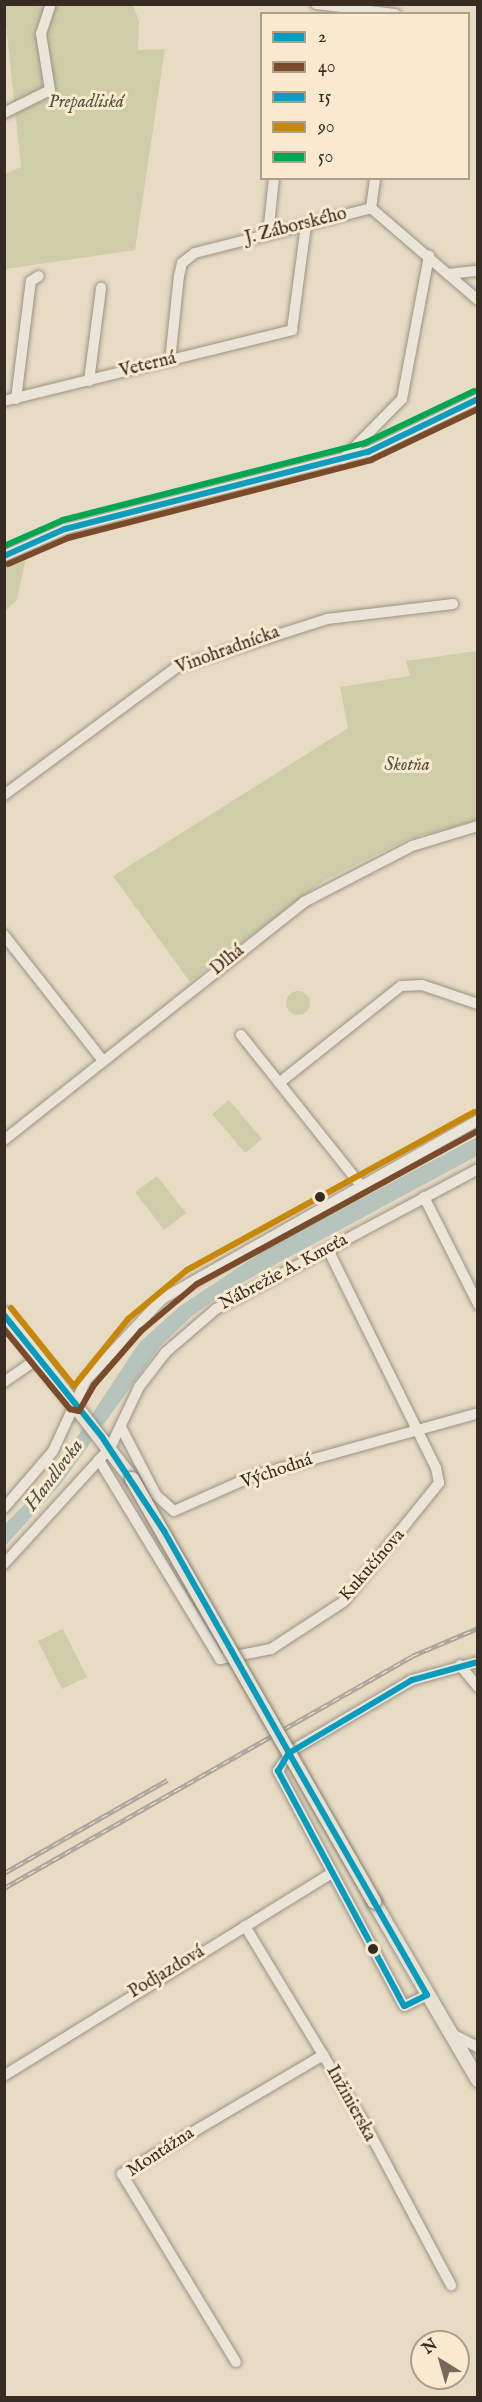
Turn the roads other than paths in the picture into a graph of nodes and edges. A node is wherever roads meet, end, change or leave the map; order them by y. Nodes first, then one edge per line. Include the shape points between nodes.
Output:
1 (51, 4) edge
2 (316, 4) edge
3 (379, 12) edge
4 (4, 112) edge
5 (274, 180) edge
6 (375, 180) edge
7 (371, 208) junction
8 (306, 225) junction
9 (268, 235) junction
10 (429, 256) junction
11 (477, 271) edge
12 (448, 274) junction
13 (39, 276) dead end
14 (101, 288) dead end
15 (477, 300) edge
16 (170, 361) junction
17 (89, 381) junction
18 (16, 399) junction
19 (477, 399) edge
20 (4, 402) edge
21 (343, 459) junction
22 (4, 556) edge
23 (453, 604) dead end
24 (4, 795) edge
25 (477, 826) edge
26 (4, 935) edge
27 (477, 1004) edge
28 (241, 1035) dead end
29 (103, 1061) junction
30 (279, 1083) junction
31 (477, 1120) edge
32 (4, 1140) edge
33 (477, 1169) edge
34 (360, 1184) junction
35 (424, 1197) junction
36 (328, 1249) junction
37 (477, 1304) edge
38 (4, 1314) edge
39 (40, 1358) junction
40 (4, 1382) edge
41 (76, 1403) junction
42 (477, 1413) edge
43 (122, 1429) junction
44 (416, 1429) junction
45 (106, 1442) junction
46 (99, 1460) junction
47 (138, 1464) junction
48 (128, 1474) junction
49 (4, 1508) edge
50 (4, 1564) edge
51 (477, 1662) edge
52 (460, 1665) junction
53 (477, 1687) edge
54 (331, 1874) junction
55 (245, 1926) junction
56 (427, 1995) junction
57 (445, 2027) junction
58 (477, 2047) edge
59 (323, 2055) junction
60 (472, 2062) edge
61 (5, 2075) edge
62 (477, 2080) edge
63 (477, 2092) edge
64 (451, 2285) dead end
65 (236, 2362) dead end

1 - 4 street via 41,34 50,90
2 - 3 street
5 - 9 street
6 - 7 street
7 - 8 street, J. Záborského
7 - 10 street, J. Záborského
8 - 9 street, J. Záborského
8 - 16 street, Veterná via 292,330
9 - 16 street, J. Záborského via 195,253 182,263
10 - 12 street, J. Záborského
10 - 21 street via 402,399
11 - 12 street
12 - 15 street, J. Záborského
13 - 18 street via 31,280
14 - 17 street
16 - 17 street, Veterná
17 - 18 street, Veterná
18 - 20 street, Veterná
19 - 21 street via 419,432
21 - 22 street via 65,529
23 - 24 street, Vinohradnícka via 327,619 177,667
25 - 29 street, Dlhá via 422,841 326,888
26 - 29 street
27 - 30 street via 423,985 401,986
28 - 30 street
29 - 32 street, Dlhá
30 - 34 street
31 - 34 street
33 - 35 street, Nábrežie A. Kmeťa
34 - 41 street via 162,1299 86,1380
35 - 36 street, Nábrežie A. Kmeťa
35 - 37 street
36 - 43 street, Nábrežie A. Kmeťa via 216,1309 186,1334 139,1387
36 - 44 street
38 - 39 main road
39 - 40 street
39 - 41 main road
41 - 45 main road
41 - 49 street via 46,1461
42 - 44 street, Východná
43 - 45 street, Nábrežie A. Kmeťa
43 - 47 street, Východná
44 - 46 street, Kukučínova via 436,1468 439,1483 433,1495 343,1602 251,1656 220,1659
44 - 47 street, Východná via 254,1476 185,1510 165,1507
45 - 46 street, Nábrežie A. Kmeťa
45 - 48 main road
46 - 50 street, Nábrežie A. Kmeťa
47 - 48 street
48 - 56 main road, bridge
51 - 52 street
52 - 53 street
52 - 54 street via 412,1680 284,1758 278,1771 280,1783
54 - 55 street, Podjazdová
54 - 56 street via 404,2006
55 - 59 street, Inžinierska
55 - 61 street, Podjazdová
56 - 57 main road
57 - 58 street
57 - 60 main road
59 - 64 street, Inžinierska
59 - 65 street, Montážna via 122,2174
60 - 62 main road
60 - 63 main road

